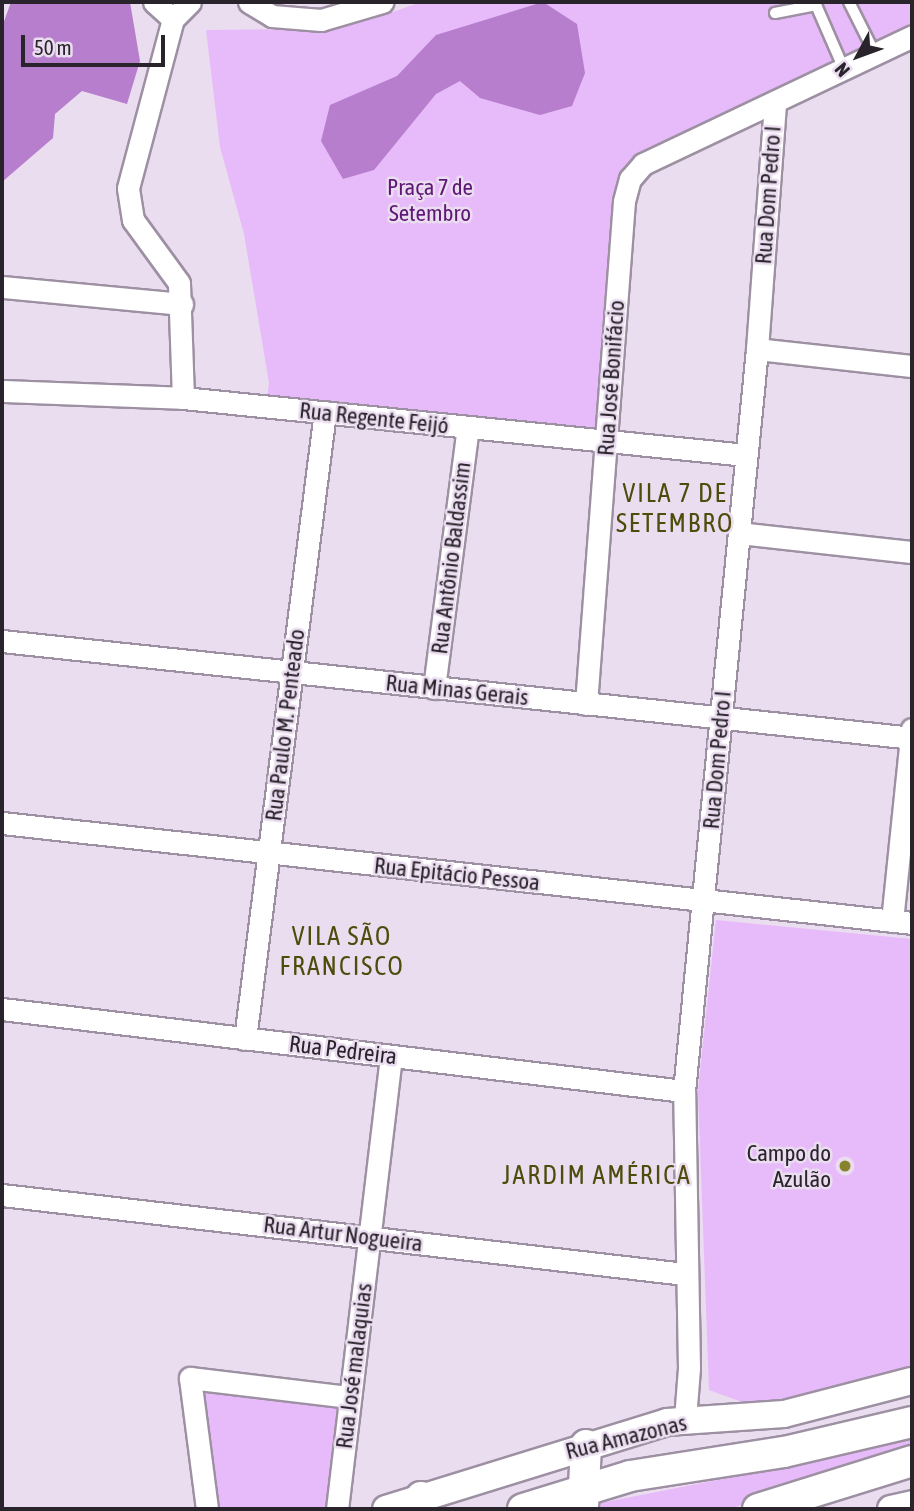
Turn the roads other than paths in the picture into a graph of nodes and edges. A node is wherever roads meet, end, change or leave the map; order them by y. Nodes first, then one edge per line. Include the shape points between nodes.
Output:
1 (155, 2) edge
2 (190, 2) edge
3 (249, 2) edge
4 (382, 2) edge
5 (849, 2) edge
6 (775, 13) dead end
7 (173, 19) junction
8 (912, 36) edge
9 (875, 54) junction
10 (844, 69) junction
11 (775, 102) junction
12 (2, 287) edge
13 (182, 304) junction
14 (757, 349) junction
15 (912, 366) edge
16 (2, 391) edge
17 (183, 398) junction
18 (325, 412) junction
19 (468, 428) junction
20 (606, 442) junction
21 (746, 455) junction
22 (739, 533) junction
23 (912, 552) edge
24 (2, 641) edge
25 (292, 672) junction
26 (434, 688) junction
27 (586, 704) junction
28 (721, 718) junction
29 (912, 729) edge
30 (912, 738) edge
31 (2, 823) edge
32 (269, 853) junction
33 (704, 901) junction
34 (902, 922) edge
35 (2, 1009) edge
36 (245, 1038) junction
37 (391, 1056) junction
38 (684, 1091) junction
39 (2, 1195) edge
40 (369, 1237) junction
41 (685, 1274) junction
42 (912, 1381) edge
43 (350, 1397) junction
44 (685, 1419) junction
45 (912, 1422) edge
46 (586, 1445) junction
47 (912, 1461) edge
48 (583, 1500) edge
49 (421, 1503) edge
50 (912, 1504) edge
51 (207, 1509) edge
52 (337, 1509) edge
53 (386, 1509) edge
54 (523, 1509) edge
55 (758, 1509) edge
56 (891, 1509) edge

1 - 7 street
2 - 7 street
3 - 4 street via 272,16 321,20
5 - 9 lane
6 - 10 lane via 816,5
7 - 13 street via 128,188 133,220 179,283
8 - 9 street
9 - 10 street
10 - 11 street
11 - 14 street, Rua Dom Pedro I
11 - 20 street, Rua José Bonifácio via 643,164 630,179 624,201
12 - 13 street
13 - 17 street
14 - 15 street
14 - 21 street, Rua Dom Pedro I
16 - 17 street, Rua Regente Feijó
17 - 18 street, Rua Regente Feijó
18 - 19 street, Rua Regente Feijó
18 - 25 street, Rua Paulo M. Penteado
19 - 20 street, Rua Regente Feijó
19 - 26 street, Rua Antônio Baldassim
20 - 21 street, Rua Regente Feijó
20 - 27 street, Rua José Bonifácio
21 - 22 street, Rua Dom Pedro I
22 - 23 street
22 - 28 street, Rua Dom Pedro I
24 - 25 street, Rua Minas Gerais
25 - 26 street, Rua Minas Gerais
25 - 32 street, Rua Paulo M. Penteado
26 - 27 street, Rua Minas Gerais
27 - 28 street, Rua Minas Gerais
28 - 30 street, Rua Minas Gerais
28 - 33 street, Rua Dom Pedro I
29 - 30 street
30 - 34 street
31 - 32 street, Rua Epitácio Pessoa
32 - 33 street, Rua Epitácio Pessoa
32 - 36 street, Rua Paulo M. Penteado
33 - 34 street, Rua Epitácio Pessoa
33 - 38 street, Rua Dom Pedro I
35 - 36 street, Rua Pedreira
36 - 37 street, Rua Pedreira
37 - 38 street, Rua Pedreira
37 - 40 street, Rua José malaquias
38 - 41 street, Rua Dom Pedro I
39 - 40 street, Rua Artur Nogueira
40 - 41 street, Rua Artur Nogueira
40 - 43 street, Rua José malaquias
41 - 44 street, Rua Dom Pedro I via 689,1368
42 - 44 street, Rua Amazonas via 784,1414
43 - 51 street via 190,1378
43 - 52 street, Rua José malaquias
44 - 46 street, Rua Amazonas
45 - 48 main road via 784,1452 630,1476
46 - 48 main road
46 - 49 street, Rua Amazonas
47 - 55 main road
48 - 54 main road
49 - 53 street, Rua Amazonas
50 - 56 street

